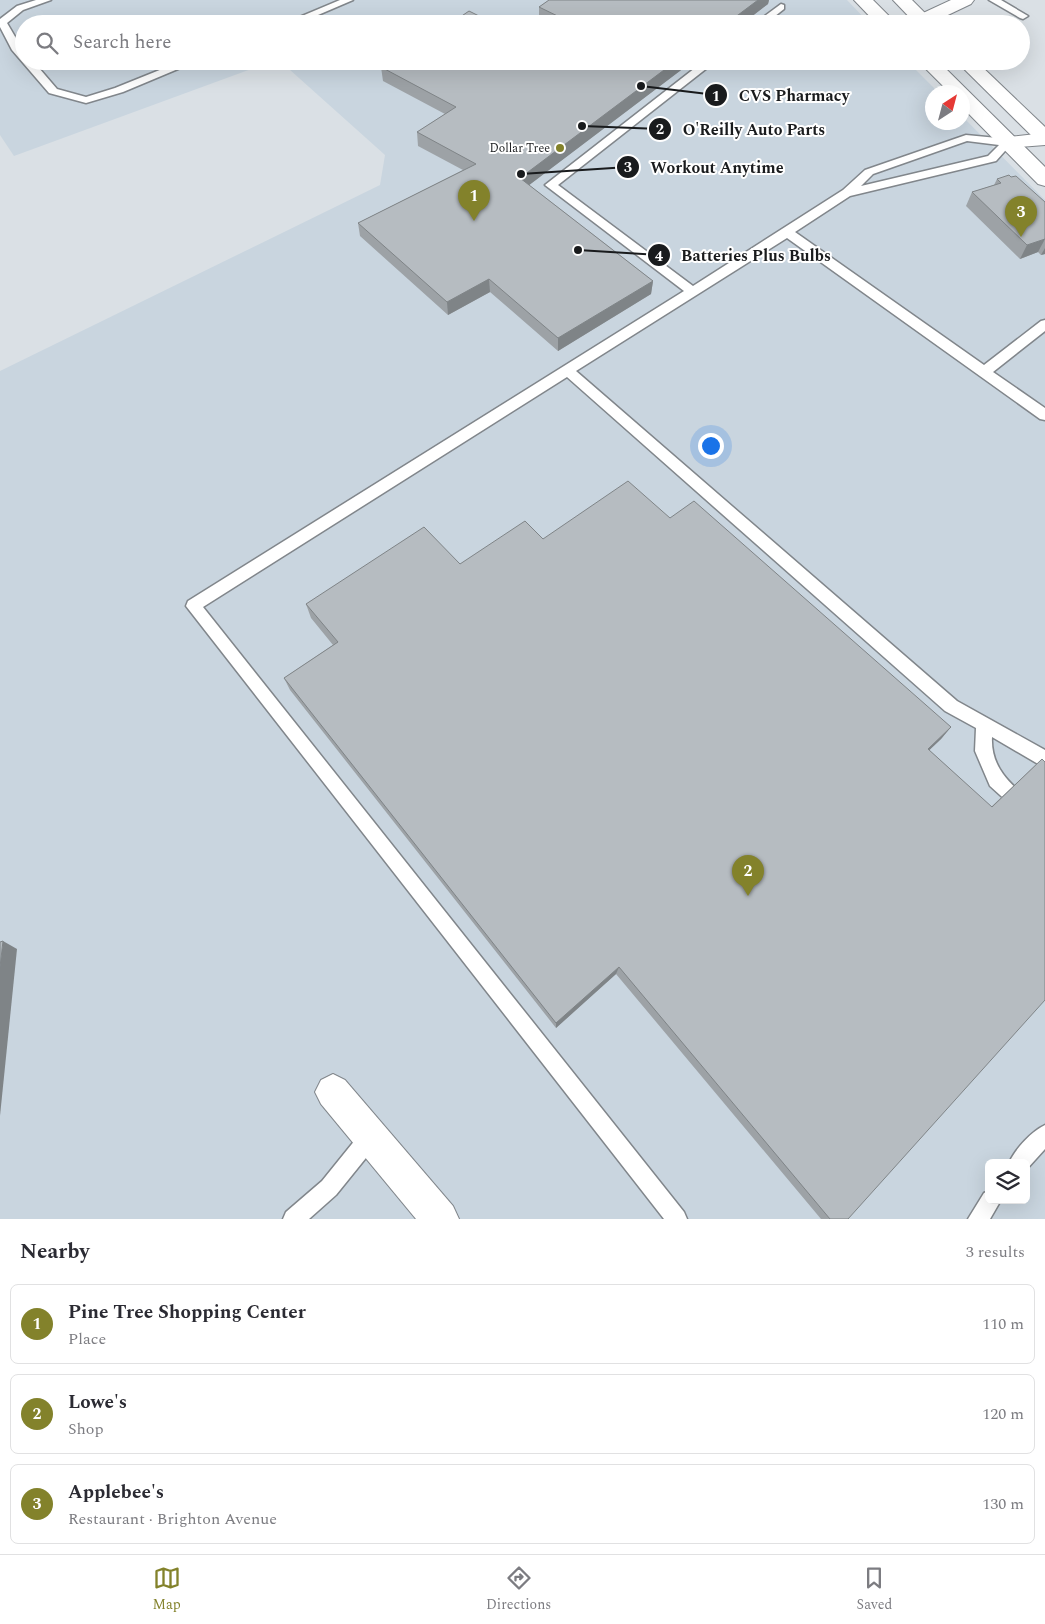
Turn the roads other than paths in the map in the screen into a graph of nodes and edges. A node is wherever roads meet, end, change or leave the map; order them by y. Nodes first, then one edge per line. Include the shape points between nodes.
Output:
1 (46, 0) edge
2 (348, 0) edge
3 (863, 0) edge
4 (902, 0) edge
5 (966, 0) edge
6 (994, 0) edge
7 (780, 7) dead end
8 (310, 15) edge
9 (770, 15) edge
10 (879, 15) edge
11 (914, 15) edge
12 (937, 15) edge
13 (1021, 15) edge
14 (15, 46) edge
15 (35, 70) edge
16 (169, 70) edge
17 (699, 70) edge
18 (936, 70) edge
19 (975, 70) edge
20 (952, 85) edge
21 (970, 104) edge
22 (1045, 139) edge
23 (1008, 142) junction
24 (1045, 179) edge
25 (847, 193) junction
26 (788, 232) junction
27 (692, 292) junction
28 (1045, 324) edge
29 (568, 371) junction
30 (984, 372) junction
31 (1045, 415) edge
32 (984, 725) junction
33 (1045, 760) edge
34 (1045, 824) edge
35 (333, 1092) dead end
36 (1045, 1135) edge
37 (370, 1136) junction
38 (1023, 1159) edge
39 (988, 1204) edge
40 (293, 1219) edge
41 (440, 1219) edge
42 (677, 1219) edge
43 (978, 1219) edge

1 - 14 lane via 20,8 2,22
2 - 8 lane
3 - 10 main road
4 - 11 main road
5 - 12 main road
6 - 13 lane
7 - 9 lane
15 - 16 lane via 53,91 86,100
17 - 27 lane via 551,185
18 - 20 main road
19 - 22 main road
21 - 23 main road
22 - 23 main road
23 - 24 main road
23 - 25 lane via 992,159
23 - 25 lane via 966,138 869,172
25 - 26 lane
26 - 27 lane
26 - 30 lane
27 - 29 lane
28 - 30 lane
29 - 32 lane via 951,706
29 - 42 lane via 193,606
30 - 31 lane
32 - 33 lane
32 - 34 lane via 984,752 996,780
35 - 37 main road
36 - 38 lane
37 - 40 lane via 329,1188
37 - 41 main road
39 - 43 lane

